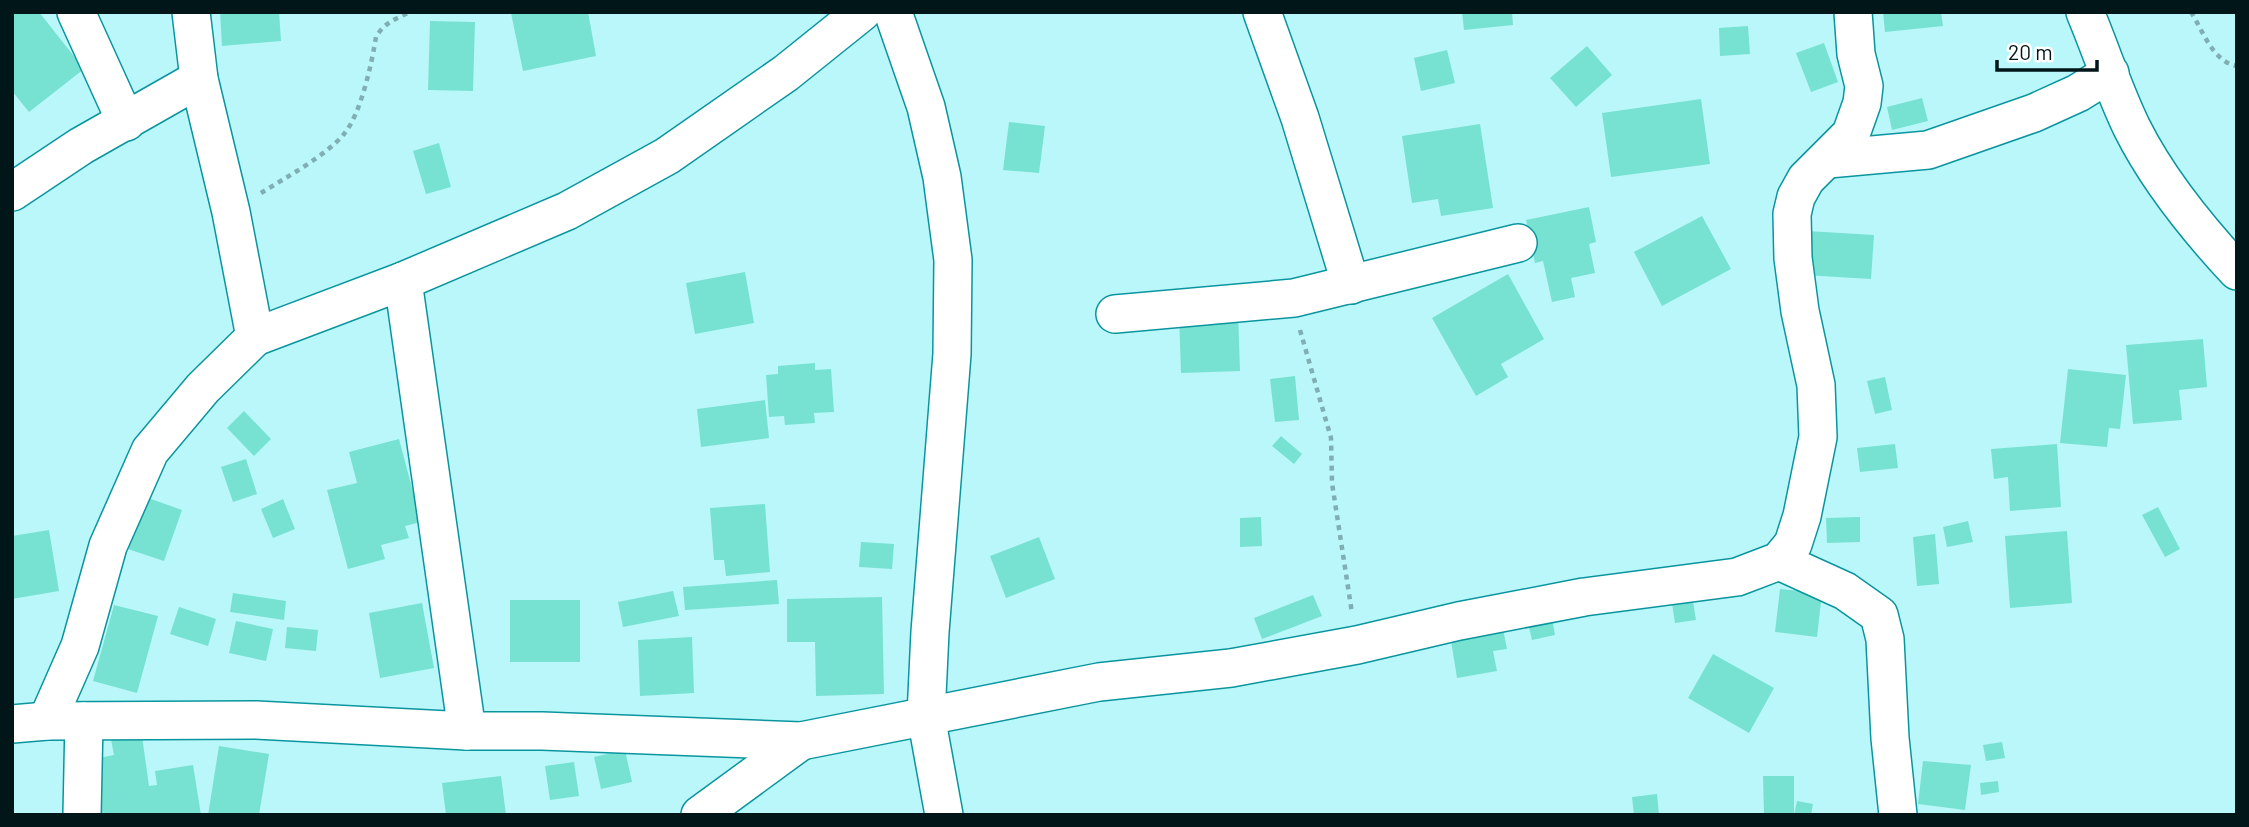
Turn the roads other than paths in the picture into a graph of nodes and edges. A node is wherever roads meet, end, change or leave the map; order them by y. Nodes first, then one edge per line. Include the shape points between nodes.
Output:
1 (76, 12) edge
2 (191, 12) edge
3 (862, 12) edge
4 (893, 12) edge
5 (1262, 12) edge
6 (1853, 12) edge
7 (2085, 12) edge
8 (2110, 74) junction
9 (199, 79) junction
10 (126, 122) junction
11 (1828, 159) junction
12 (12, 191) edge
13 (1518, 243) dead end
14 (2237, 271) edge
15 (403, 281) junction
16 (1351, 285) junction
17 (1115, 314) dead end
18 (255, 337) junction
19 (1779, 561) junction
20 (926, 716) junction
21 (83, 721) junction
22 (30, 722) edge
23 (467, 731) junction
24 (801, 741) junction
25 (82, 815) edge
26 (700, 815) edge
27 (944, 815) edge
28 (1898, 815) edge

1 - 10 street
2 - 9 street
3 - 15 street via 786,73 667,156 567,211
4 - 20 street via 926,107 942,177 953,260 952,354
5 - 16 street
6 - 11 street via 1864,86 1862,103 1852,134
7 - 8 street
8 - 11 street via 2034,113 1928,149
8 - 14 street via 2132,128 2171,192
9 - 10 street
9 - 18 street
10 - 12 street
11 - 19 street via 1806,179 1792,214 1793,258 1816,385 1818,437 1802,516 1793,544
13 - 16 street
15 - 18 street
15 - 23 street
16 - 17 street via 1294,298
18 - 22 street via 203,388 150,451 108,546 80,646
19 - 20 street via 1737,577 1584,597 1357,645 1231,667 1099,682
19 - 28 street via 1845,591 1879,615 1885,639
20 - 24 street
20 - 27 street
21 - 22 street
21 - 23 street via 256,720
21 - 25 street
23 - 24 street
24 - 26 street

